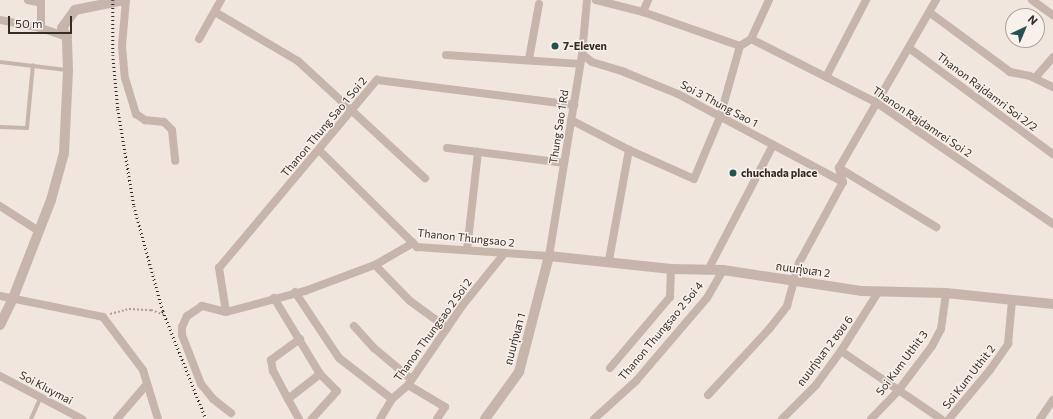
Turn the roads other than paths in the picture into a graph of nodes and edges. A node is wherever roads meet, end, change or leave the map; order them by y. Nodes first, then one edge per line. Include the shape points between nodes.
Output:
1 (28, 0) edge
2 (125, 0) edge
3 (221, 0) edge
4 (587, 0) edge
5 (596, 0) edge
6 (648, 0) edge
7 (769, 0) edge
8 (866, 0) edge
9 (936, 0) edge
10 (1032, 0) edge
11 (41, 1) edge
12 (539, 4) dead end
13 (215, 12) junction
14 (643, 12) junction
15 (929, 12) junction
16 (1053, 15) edge
17 (0, 20) edge
18 (41, 28) junction
19 (67, 37) junction
20 (199, 39) dead end
21 (751, 39) junction
22 (740, 46) junction
23 (909, 48) junction
24 (582, 54) junction
25 (446, 55) dead end
26 (1053, 57) edge
27 (529, 59) junction
28 (0, 62) edge
29 (580, 64) junction
30 (33, 65) junction
31 (68, 70) junction
32 (826, 77) junction
33 (1035, 78) junction
34 (1053, 87) edge
35 (877, 103) junction
36 (574, 105) junction
37 (351, 111) junction
38 (720, 117) junction
39 (571, 120) junction
40 (0, 127) edge
41 (773, 145) junction
42 (447, 148) dead end
43 (319, 150) junction
44 (629, 150) junction
45 (478, 152) junction
46 (1053, 154) edge
47 (175, 161) dead end
48 (564, 163) junction
49 (839, 168) junction
50 (425, 178) dead end
51 (843, 182) junction
52 (0, 206) edge
53 (1053, 224) edge
54 (936, 227) dead end
55 (37, 230) junction
56 (412, 243) junction
57 (467, 250) junction
58 (504, 254) junction
59 (549, 256) junction
60 (609, 260) junction
61 (375, 265) junction
62 (671, 269) junction
63 (708, 270) junction
64 (723, 270) junction
65 (795, 281) junction
66 (879, 291) junction
67 (295, 292) junction
68 (946, 293) junction
69 (0, 296) edge
70 (13, 298) junction
71 (274, 298) junction
72 (1012, 301) junction
73 (1053, 304) edge
74 (226, 312) junction
75 (0, 325) edge
76 (354, 326) dead end
77 (447, 328) junction
78 (300, 339) junction
79 (841, 351) junction
80 (610, 368) dead end
81 (320, 374) junction
82 (0, 376) edge
83 (410, 382) junction
84 (147, 384) junction
85 (898, 391) junction
86 (708, 395) dead end
87 (41, 397) junction
88 (288, 399) junction
89 (392, 399) junction
90 (1053, 400) edge
91 (231, 413) dead end
92 (597, 418) edge
93 (31, 419) edge
94 (82, 419) edge
95 (117, 419) edge
96 (158, 419) edge
97 (299, 419) edge
98 (312, 419) edge
99 (380, 419) edge
100 (437, 419) edge
101 (485, 419) edge
102 (782, 419) edge
103 (872, 419) edge
104 (941, 419) edge
105 (949, 419) edge
106 (1040, 419) edge

1 - 11 street
2 - 19 street via 75,10 62,28
2 - 47 street via 122,46 125,78 136,114 145,120 164,122 172,130
3 - 13 street
4 - 24 street, Thung Sao 1 Rd
5 - 14 street
6 - 14 street
7 - 21 street
8 - 32 street
9 - 15 street
10 - 16 street
11 - 18 street
12 - 27 street
13 - 20 street
13 - 37 street via 298,61
14 - 22 street
15 - 23 street
15 - 33 street via 1010,72
17 - 18 street
18 - 19 street
19 - 31 street
21 - 22 street
21 - 32 street, Thanon Rajdamrei Soi 2
22 - 38 street
23 - 35 street
23 - 46 street, Thanon Rajdamri Soi 2/2
24 - 29 street, Thung Sao 1 Rd
24 - 38 street, Soi 3 Thung Sao 1 via 592,62 678,94
25 - 27 street
26 - 33 street
27 - 29 street
28 - 30 lane
29 - 36 street, Thung Sao 1 Rd
30 - 31 lane
30 - 40 lane via 27,128
31 - 55 street via 64,153 51,200
32 - 35 street, Thanon Rajdamrei Soi 2
33 - 34 street
35 - 49 street
35 - 53 street, Thanon Rajdamrei Soi 2
36 - 37 street, Thanon Thung Sao 1 Soi 2 via 377,80
36 - 39 street, Thung Sao 1 Rd
37 - 43 street, Thanon Thung Sao 1 Soi 2
37 - 50 street
38 - 41 street, Soi 3 Thung Sao 1
38 - 44 street via 694,179
39 - 44 street
39 - 48 street, Thung Sao 1 Rd
41 - 51 street, Soi 3 Thung Sao 1
41 - 63 street
42 - 45 street
43 - 56 street
43 - 74 street, Thanon Thung Sao 1 Soi 2 via 219,268
44 - 60 street
45 - 48 street
45 - 57 street
48 - 59 street, Thung Sao 1 Rd
49 - 51 street
49 - 54 street
51 - 65 street via 799,263
52 - 55 street
55 - 70 street
56 - 57 street, Thanon Thungsao 2 via 417,247
56 - 61 street, Thanon Thungsao 2
57 - 58 street, Thanon Thungsao 2
58 - 59 street, Thanon Thungsao 2
58 - 77 street, Thanon Thungsao 2 Soi 2
59 - 60 street, ถนนทุ่งเสา 2
59 - 101 street, ถนนทุ่งเสา 1 via 519,372
60 - 62 street, ถนนทุ่งเสา 2
61 - 67 street, Thanon Thungsao 2
61 - 77 street via 410,301
62 - 63 street, ถนนทุ่งเสา 2
62 - 80 street via 670,297
63 - 64 street, ถนนทุ่งเสา 2
64 - 65 street, ถนนทุ่งเสา 2
64 - 92 street, Thanon Thungsao 2 Soi 4 via 707,298 636,381
65 - 66 street, ถนนทุ่งเสา 2
65 - 86 street via 787,306
66 - 68 street, ถนนทุ่งเสา 2
66 - 79 street, ถนนทุ่งเสา 2 ซอย 6
67 - 71 street, Thanon Thungsao 2
67 - 89 street via 339,358
68 - 72 street, ถนนทุ่งเสา 2
68 - 85 street, Soi Kum Uthit 3 via 941,329 932,346
69 - 70 street
70 - 75 street
70 - 84 street via 102,317 143,370
71 - 74 street, Thanon Thungsao 2
71 - 78 street
72 - 73 street, ถนนทุ่งเสา 2
72 - 105 street, Soi Kum Uthit 2 via 1008,344
74 - 91 street via 202,306 187,316 182,327 182,335 201,384 213,399
76 - 83 street
77 - 83 street, Thanon Thungsao 2 Soi 2
78 - 81 street
78 - 88 street via 271,360 273,371
79 - 85 street
79 - 102 street, ถนนทุ่งเสา 2 ซอย 6 via 816,385
81 - 88 street
81 - 98 street via 337,391
82 - 87 street, Soi Kluymai
83 - 89 street, Thanon Thungsao 2 Soi 2
83 - 100 street via 445,407
84 - 95 street
84 - 96 street
85 - 103 street, Soi Kum Uthit 3
85 - 104 street
87 - 93 lane
87 - 94 street, Soi Kluymai
88 - 97 street
89 - 99 street, Thanon Thungsao 2 Soi 2
90 - 106 street

